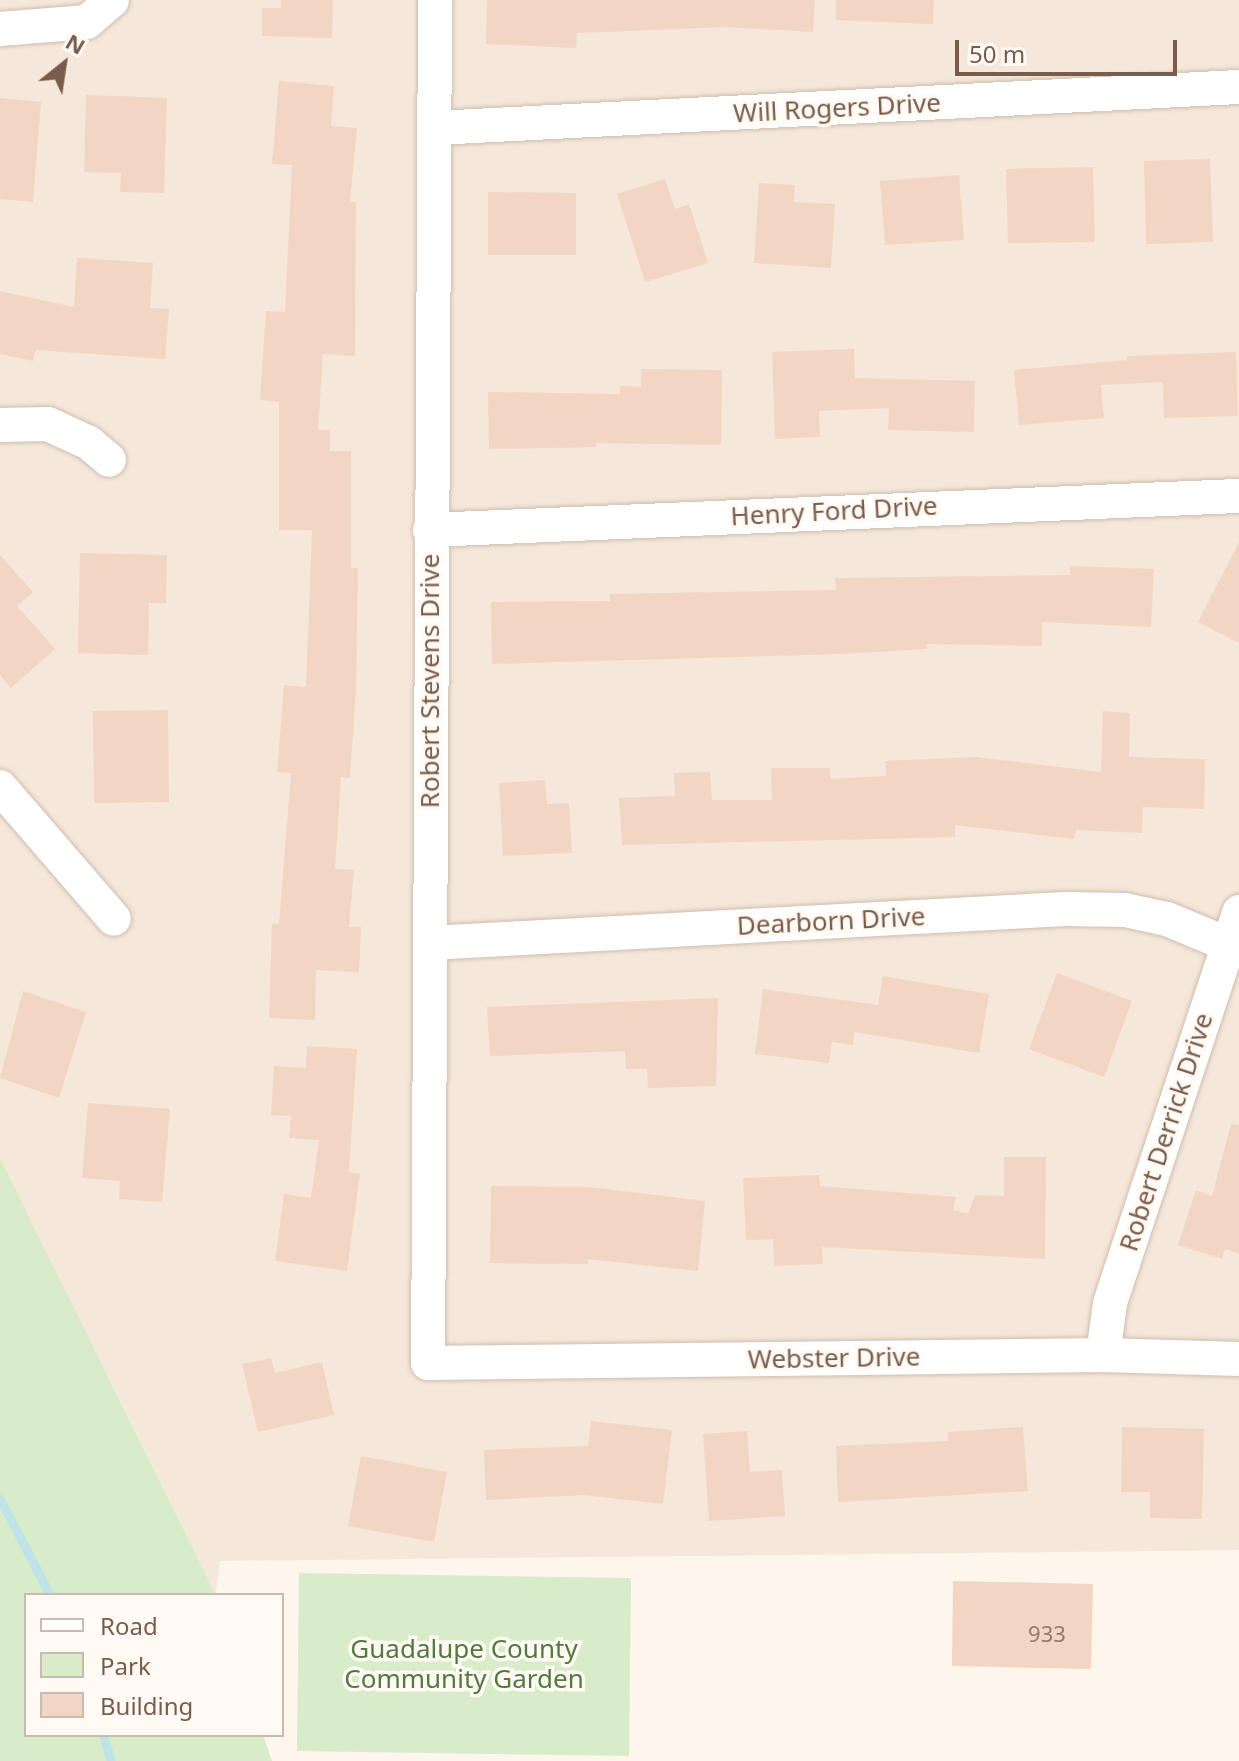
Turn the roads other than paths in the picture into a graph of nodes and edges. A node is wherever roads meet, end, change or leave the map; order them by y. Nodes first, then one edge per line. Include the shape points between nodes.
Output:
1 (112, 0) edge
2 (435, 0) edge
3 (0, 29) edge
4 (1239, 87) edge
5 (435, 128) junction
6 (0, 425) edge
7 (109, 460) dead end
8 (1239, 496) edge
9 (430, 530) junction
10 (0, 787) edge
11 (1239, 912) edge
12 (114, 919) dead end
13 (430, 943) junction
14 (1227, 944) junction
15 (1103, 1355) junction
16 (1239, 1359) edge
17 (428, 1363) joint

1 - 3 street via 87,22
2 - 5 street, Robert Stevens Drive
4 - 5 street, Will Rogers Drive
5 - 9 street, Robert Stevens Drive
6 - 7 street via 48,424 89,443
8 - 9 street, Henry Ford Drive
9 - 13 street, Robert Stevens Drive
10 - 12 street
11 - 14 street, Robert Derrick Drive
13 - 14 street, Dearborn Drive via 1065,909 1125,910 1167,919
13 - 17 street, Robert Stevens Drive
14 - 15 street, Robert Derrick Drive via 1110,1303
15 - 16 street, Webster Drive
15 - 17 street, Webster Drive

